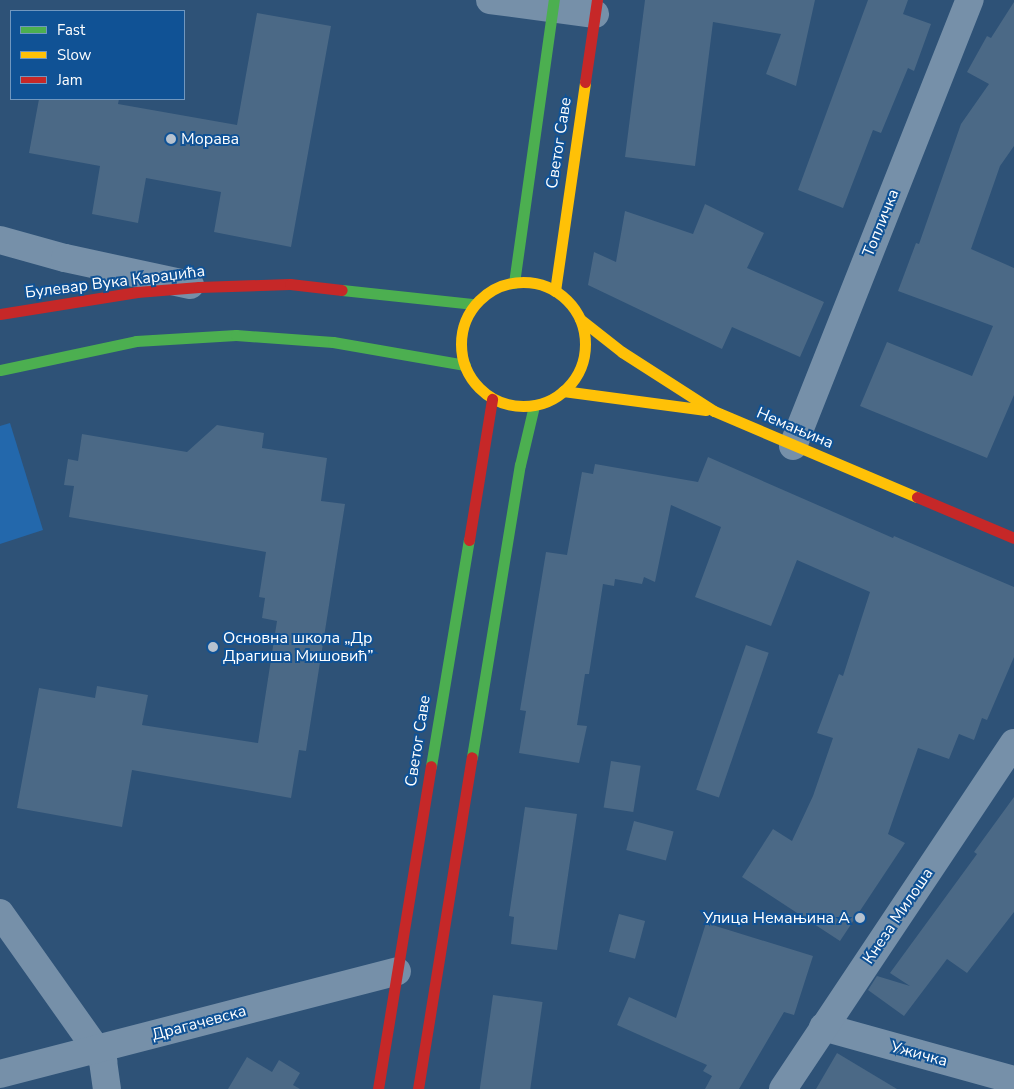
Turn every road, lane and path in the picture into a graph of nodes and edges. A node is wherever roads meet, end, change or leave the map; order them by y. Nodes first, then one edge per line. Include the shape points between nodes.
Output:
1 (490, 0) edge
2 (970, 0) edge
3 (553, 5) edge
4 (596, 7) edge
5 (0, 240) edge
6 (514, 283) junction
7 (199, 287) junction
8 (555, 291) junction
9 (474, 304) junction
10 (0, 314) edge
11 (580, 319) junction
12 (465, 365) junction
13 (0, 370) edge
14 (563, 391) junction
15 (492, 399) junction
16 (534, 406) junction
17 (714, 411) junction
18 (793, 446) junction
19 (1014, 538) edge
20 (1014, 743) edge
21 (0, 913) edge
22 (398, 971) junction
23 (824, 1027) junction
24 (97, 1050) junction
25 (0, 1074) edge
26 (1014, 1080) edge
27 (107, 1089) edge
28 (378, 1089) edge
29 (418, 1089) edge
30 (783, 1089) edge

1 - 3 street
2 - 18 street, Топличка
3 - 4 street
3 - 6 main road, Светог Саве
4 - 8 main road, Светог Саве
5 - 7 street via 65,258
6 - 8 main road via 538,284
6 - 9 main road via 499,287
7 - 9 main road, Булевар Вука Караџића via 290,284
7 - 10 main road, Булевар Вука Караџића via 118,295
8 - 11 main road via 565,297
9 - 12 main road via 462,332 461,352
11 - 14 main road via 585,338 584,358 576,376
11 - 17 main road, Немањина via 622,352
12 - 13 main road via 333,342 236,335 136,340
12 - 15 main road via 479,388
14 - 16 main road
14 - 17 main road
15 - 16 main road via 514,406
15 - 22 main road, Светог Саве
16 - 29 main road via 520,465
17 - 18 main road, Немањина
18 - 19 main road, Немањина
20 - 23 street, Кнеза Милоша
21 - 24 street
22 - 24 street, Драгачевска
22 - 28 main road, Светог Саве
23 - 26 street, Ужичка
23 - 30 street, Кнеза Милоша
24 - 25 street, Драгачевска
24 - 27 street via 103,1061

